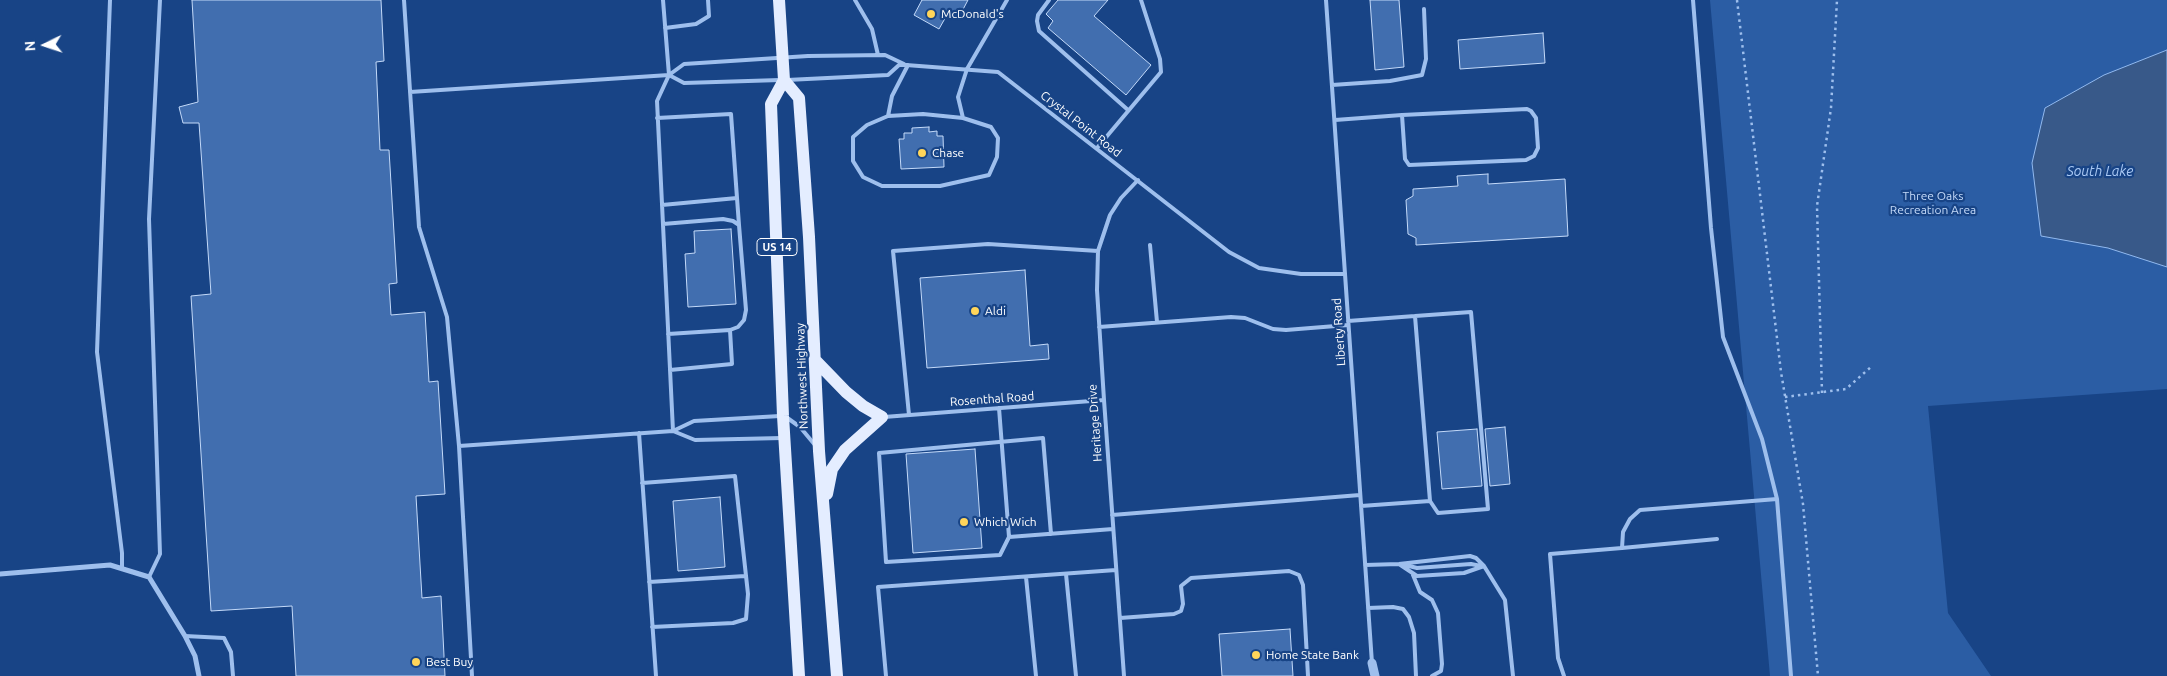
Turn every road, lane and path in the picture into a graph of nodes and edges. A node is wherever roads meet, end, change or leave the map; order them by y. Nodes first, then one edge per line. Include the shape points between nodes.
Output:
1 (110, 0) edge
2 (160, 0) edge
3 (404, 0) edge
4 (662, 0) edge
5 (708, 0) edge
6 (779, 0) edge
7 (855, 0) edge
8 (1007, 0) edge
9 (1049, 0) edge
10 (1141, 0) edge
11 (1326, 0) edge
12 (1693, 0) edge
13 (1737, 0) edge
14 (1837, 0) edge
15 (1424, 9) dead end
16 (665, 28) junction
17 (878, 55) junction
18 (782, 58) junction
19 (907, 65) junction
20 (967, 70) junction
21 (669, 75) junction
22 (784, 80) junction
23 (1332, 85) junction
24 (410, 92) junction
25 (1128, 110) junction
26 (1402, 115) junction
27 (888, 116) junction
28 (658, 118) junction
29 (963, 118) junction
30 (1335, 120) junction
31 (1097, 148) junction
32 (1138, 180) junction
33 (737, 198) junction
34 (662, 205) junction
35 (663, 224) junction
36 (740, 225) junction
37 (1150, 245) dead end
38 (1098, 251) junction
39 (1345, 274) junction
40 (1415, 316) junction
41 (1157, 322) junction
42 (1348, 323) junction
43 (1099, 327) junction
44 (730, 330) junction
45 (668, 334) junction
46 (816, 361) junction
47 (1872, 366) dead end
48 (670, 370) junction
49 (1822, 393) junction
50 (1785, 397) junction
51 (1104, 400) junction
52 (999, 408) junction
53 (909, 415) junction
54 (783, 416) junction
55 (882, 417) junction
56 (673, 431) junction
57 (639, 433) junction
58 (784, 438) junction
59 (1001, 441) junction
60 (458, 446) junction
61 (819, 451) junction
62 (642, 483) junction
63 (1360, 495) junction
64 (1777, 499) junction
65 (1430, 501) junction
66 (1361, 506) junction
67 (824, 507) junction
68 (1112, 515) junction
69 (1113, 530) junction
70 (1051, 534) junction
71 (1009, 537) junction
72 (1717, 539) dead end
73 (1622, 548) junction
74 (1399, 564) junction
75 (1365, 565) junction
76 (1484, 566) junction
77 (122, 568) junction
78 (1116, 570) junction
79 (0, 574) edge
80 (1066, 574) junction
81 (1413, 575) junction
82 (745, 576) junction
83 (149, 577) junction
84 (1026, 577) junction
85 (649, 582) junction
86 (1368, 608) junction
87 (1120, 618) junction
88 (652, 627) junction
89 (185, 636) junction
90 (1372, 663) joint
91 (199, 676) edge
92 (233, 676) edge
93 (472, 676) edge
94 (656, 676) edge
95 (799, 676) edge
96 (837, 676) edge
97 (886, 676) edge
98 (1036, 676) edge
99 (1076, 676) edge
100 (1124, 676) edge
101 (1308, 676) edge
102 (1373, 676) edge
103 (1416, 676) edge
104 (1432, 676) edge
105 (1513, 676) edge
106 (1564, 676) edge
107 (1791, 676) edge
108 (1818, 676) edge

1 - 77 lane via 97,352
2 - 83 lane via 149,219 160,554
3 - 24 lane
4 - 16 lane
5 - 16 lane via 709,16 696,24
6 - 18 main road
7 - 17 lane via 872,29
8 - 20 lane
9 - 25 lane via 1038,15 1039,31
10 - 25 lane via 1160,58 1160,72
11 - 23 lane, Liberty Road
12 - 64 lane via 1710,228 1723,338 1762,439
13 - 50 path
14 - 49 path via 1831,108 1817,206
15 - 23 lane via 1426,59 1422,75
16 - 21 lane
17 - 18 lane, Crystal Point Road
17 - 19 lane, Crystal Point Road
18 - 21 lane, Crystal Point Road via 684,64
18 - 22 main road
19 - 20 lane, Crystal Point Road
19 - 22 lane via 899,65 888,75
19 - 27 lane via 892,96
20 - 29 lane via 958,97
20 - 31 lane, Crystal Point Road via 998,72
21 - 22 lane via 684,83
21 - 24 lane
21 - 28 lane via 656,101
22 - 46 main road, Northwest Highway / US 14 via 799,98
22 - 54 main road, Northwest Highway / US 14 via 771,104
23 - 30 lane, Liberty Road
24 - 60 lane via 419,227 447,317
25 - 31 lane
26 - 26 lane via 1527,109 1536,118 1538,148 1534,156 1526,160 1409,166 1405,159
26 - 30 lane
27 - 29 lane via 923,114
27 - 29 lane via 867,125 853,136 853,161 863,177 882,186 940,186 989,174 997,157 998,138 991,127
28 - 33 lane via 731,114
28 - 34 lane
30 - 39 lane, Liberty Road
31 - 32 lane, Crystal Point Road
32 - 38 lane, Heritage Drive via 1110,215
32 - 39 lane, Crystal Point Road via 1229,252 1259,268 1301,274
33 - 34 lane
33 - 36 lane
34 - 35 lane
35 - 36 lane via 723,219
35 - 45 lane
36 - 44 lane via 746,310 744,320
37 - 41 lane
38 - 43 lane, Heritage Drive
38 - 53 lane via 988,244 893,251
39 - 42 lane, Liberty Road
40 - 42 lane
40 - 65 lane
40 - 65 lane via 1470,312 1488,509 1438,513
41 - 42 lane via 1230,317 1286,330
41 - 43 lane
42 - 63 lane, Liberty Road
43 - 51 lane, Heritage Drive
44 - 45 lane
44 - 48 lane via 732,364
45 - 48 lane
46 - 55 main road via 846,392
46 - 61 main road, Northwest Highway / US 14
47 - 49 path via 1846,389
48 - 56 lane
49 - 50 path
50 - 108 path via 1803,504
51 - 52 lane, Rosenthal Road
51 - 68 lane, Heritage Drive
52 - 53 lane, Rosenthal Road
52 - 59 lane
53 - 55 lane, Rosenthal Road
54 - 56 lane via 694,421
54 - 58 main road, Northwest Highway / US 14
54 - 61 lane via 797,424
55 - 67 main road via 845,450 832,469
56 - 57 lane
56 - 58 lane via 695,440
57 - 60 lane
57 - 62 lane
58 - 95 main road, Northwest Highway / US 14
59 - 70 lane via 1043,438
59 - 71 lane
59 - 71 lane via 880,453 886,562 1000,555
60 - 93 lane
61 - 67 main road, Northwest Highway / US 14
62 - 82 lane via 735,476
62 - 85 lane
63 - 66 lane, Liberty Road
63 - 68 lane
64 - 73 lane via 1640,510 1623,532
64 - 107 lane
65 - 66 lane
66 - 75 lane, Liberty Road
67 - 96 main road, Northwest Highway / US 14
68 - 69 lane, Heritage Drive
69 - 70 lane
69 - 78 lane, Heritage Drive
70 - 71 lane
72 - 73 lane
73 - 106 lane via 1550,554 1558,658
74 - 75 lane
74 - 76 lane via 1417,568
74 - 76 lane via 1470,556
74 - 81 lane
75 - 86 lane, Liberty Road
76 - 81 lane via 1456,574
76 - 105 lane via 1505,600
77 - 79 street via 110,565
77 - 83 street
78 - 80 lane
78 - 87 lane, Heritage Drive
80 - 84 lane
80 - 99 lane
81 - 104 lane via 1420,592 1432,600 1438,613 1442,664 1441,671
82 - 85 lane
82 - 88 lane via 748,594 746,619 733,623
83 - 89 street
84 - 97 lane via 878,587
84 - 98 lane
85 - 88 lane
86 - 90 lane, Liberty Road
86 - 103 lane via 1403,609 1409,617 1414,633
87 - 100 lane, Heritage Drive
87 - 101 lane via 1181,611 1182,586 1191,578 1289,571 1299,575 1303,585
88 - 94 lane
89 - 91 street via 195,656
89 - 92 lane via 224,638 231,652
90 - 102 street

